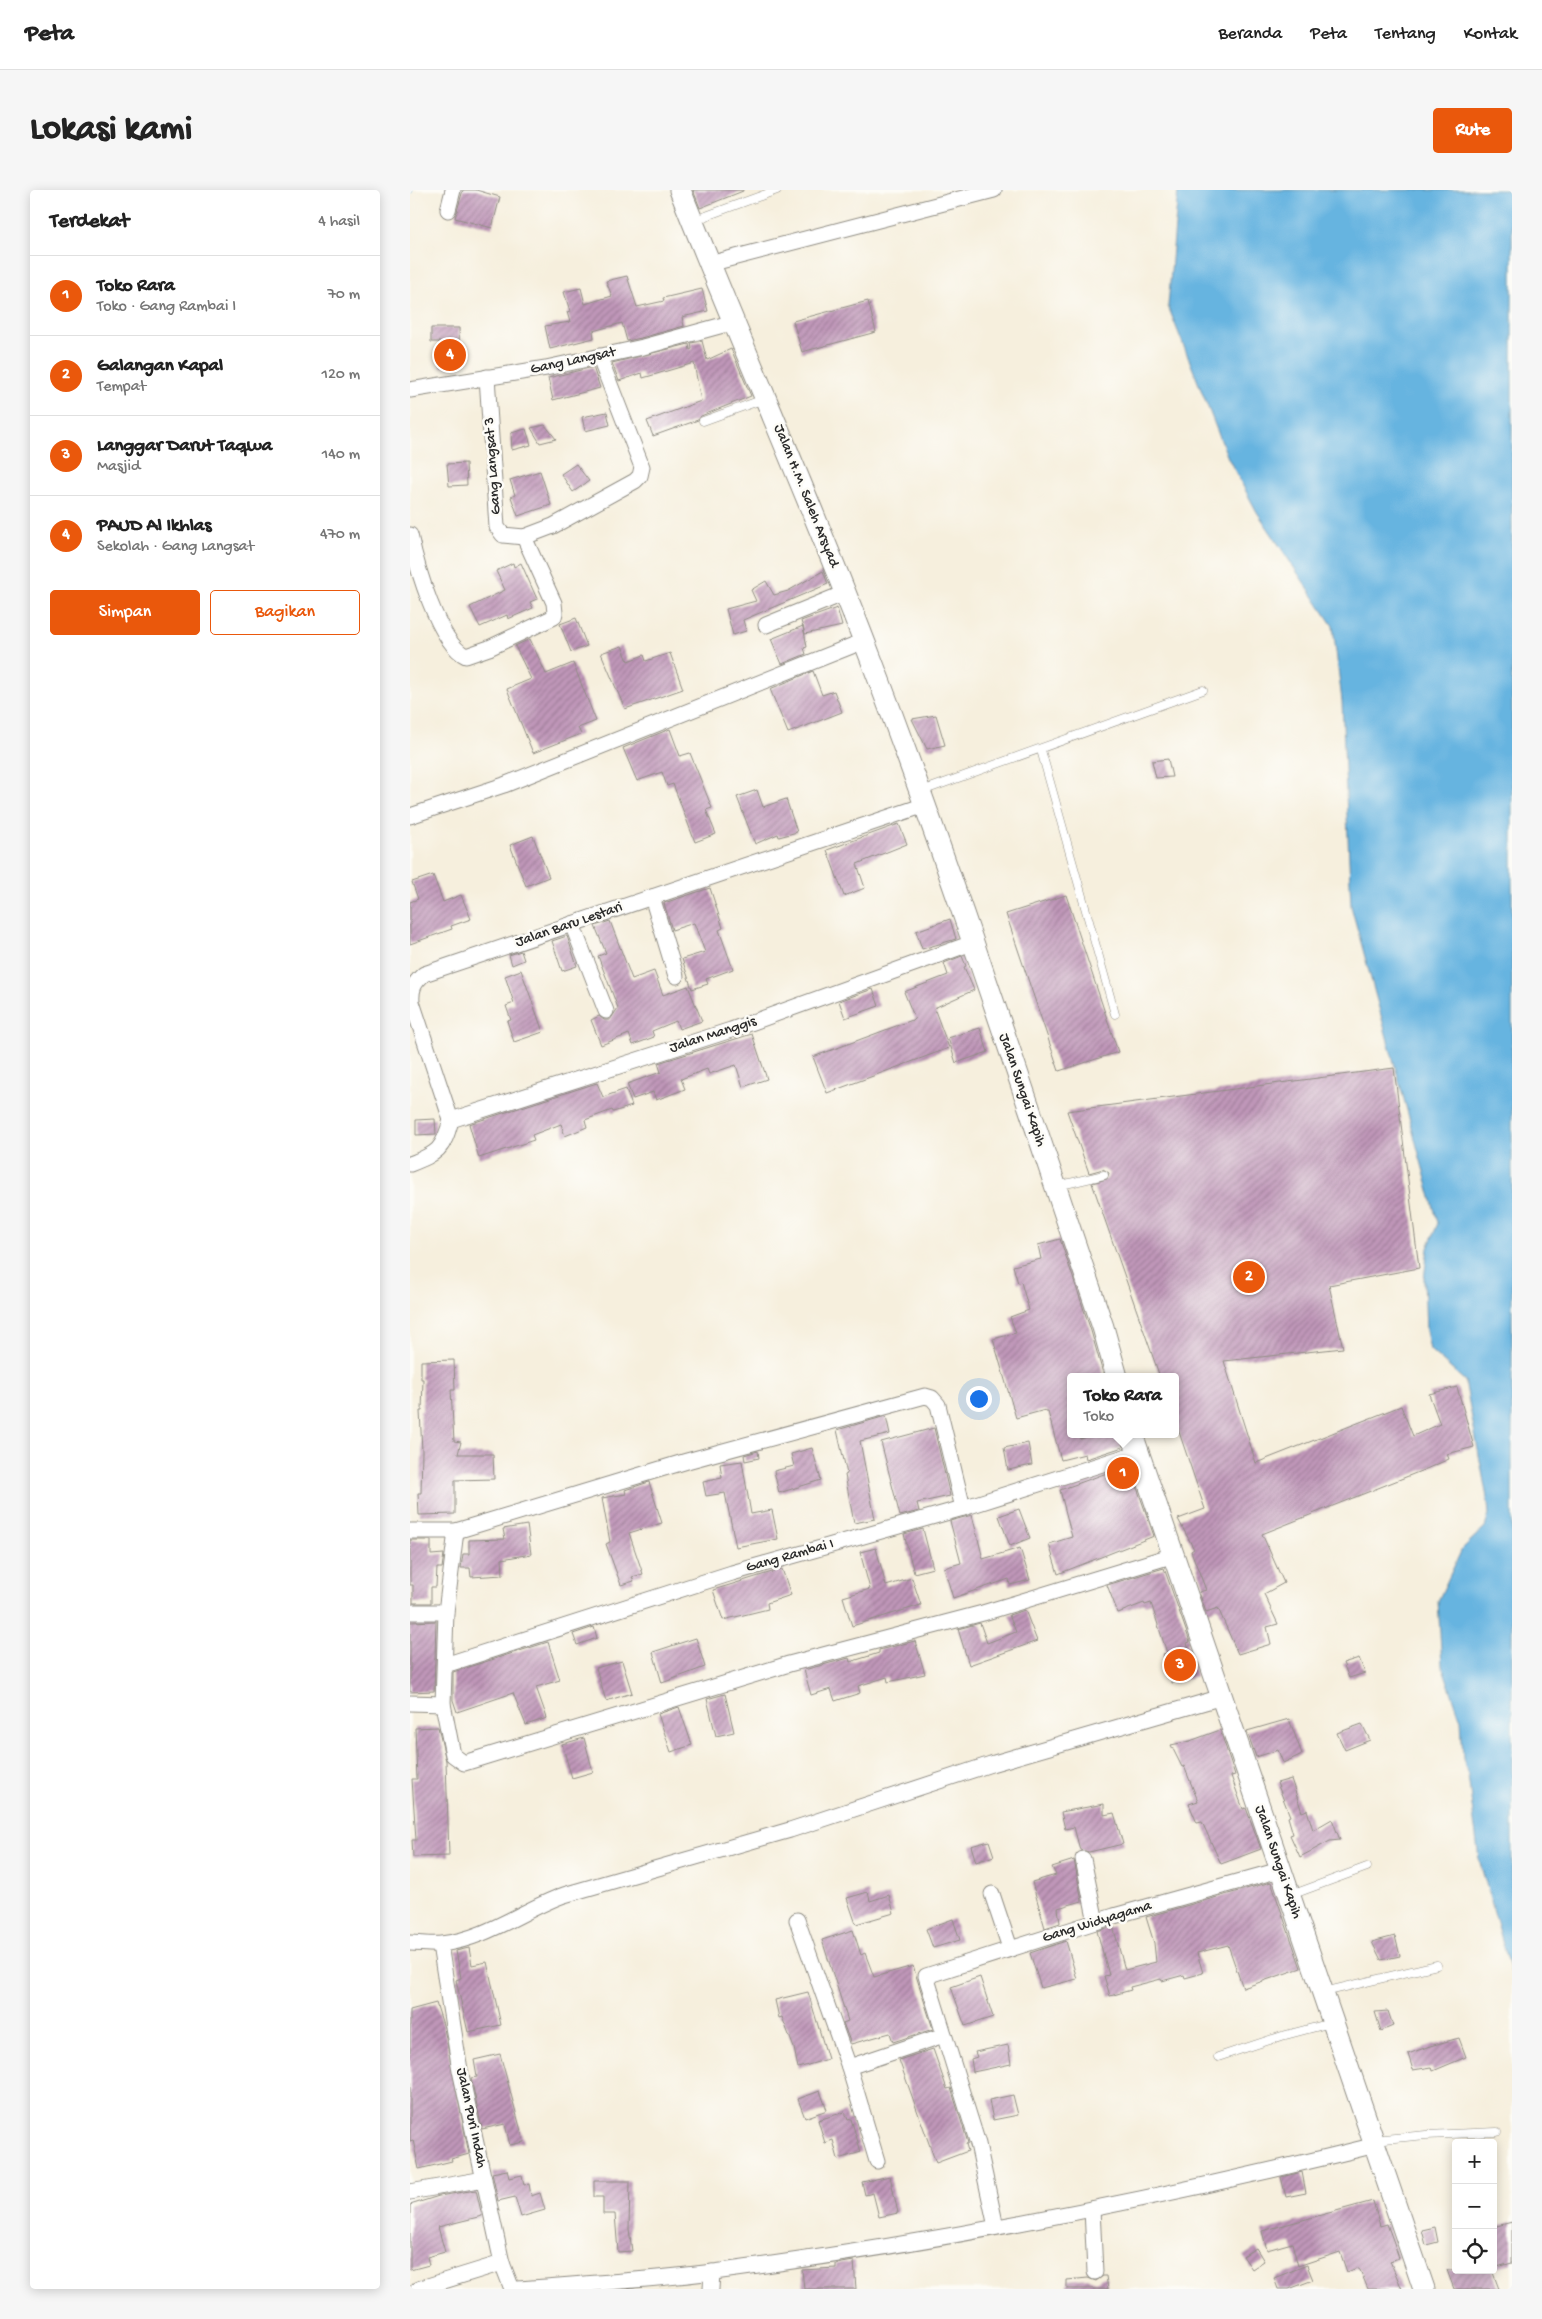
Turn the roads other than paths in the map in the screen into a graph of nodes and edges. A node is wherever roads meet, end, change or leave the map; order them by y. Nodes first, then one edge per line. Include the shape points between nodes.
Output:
1 (453, 190) edge
2 (680, 190) edge
3 (777, 190) edge
4 (994, 190) edge
5 (448, 210) dead end
6 (693, 221) junction
7 (709, 264) junction
8 (734, 322) junction
9 (599, 356) junction
10 (487, 377) junction
11 (410, 390) edge
12 (766, 398) junction
13 (703, 420) dead end
14 (410, 535) edge
15 (524, 537) junction
16 (845, 593) junction
17 (766, 625) dead end
18 (864, 641) junction
19 (1203, 690) dead end
20 (1041, 750) junction
21 (922, 798) junction
22 (410, 816) edge
23 (652, 897) junction
24 (572, 924) junction
25 (972, 943) junction
26 (676, 976) dead end
27 (606, 1011) dead end
28 (1115, 1014) dead end
29 (451, 1120) junction
30 (410, 1164) edge
31 (1104, 1175) dead end
32 (1055, 1186) junction
33 (1116, 1373) edge
34 (1135, 1444) edge
35 (963, 1508) junction
36 (410, 1530) edge
37 (456, 1531) junction
38 (1174, 1555) junction
39 (410, 1612) edge
40 (446, 1612) junction
41 (445, 1665) junction
42 (1222, 1697) junction
43 (410, 1703) edge
44 (443, 1704) junction
45 (1083, 1859) dead end
46 (1367, 1868) dead end
47 (1280, 1870) junction
48 (992, 1894) dead end
49 (1289, 1896) junction
50 (797, 1920) dead end
51 (1096, 1922) junction
52 (410, 1943) edge
53 (440, 1944) junction
54 (1010, 1948) junction
55 (1437, 1965) dead end
56 (1323, 1992) junction
57 (1333, 2022) junction
58 (944, 2035) junction
59 (1218, 2057) dead end
60 (849, 2067) junction
61 (1497, 2132) dead end
62 (1375, 2143) junction
63 (877, 2161) dead end
64 (484, 2179) junction
65 (410, 2192) edge
66 (1092, 2209) junction
67 (996, 2227) junction
68 (502, 2263) junction
69 (712, 2272) junction
70 (1095, 2272) dead end
71 (1421, 2281) edge
72 (418, 2289) edge
73 (512, 2289) edge
74 (518, 2289) edge
75 (711, 2289) edge

1 - 5 street
2 - 6 street, Jalan H.M. Saleh Arsyad
3 - 6 lane
4 - 7 street
6 - 7 street, Jalan H.M. Saleh Arsyad
7 - 8 street, Jalan H.M. Saleh Arsyad
8 - 9 street, Gang Langsat
8 - 12 street, Jalan H.M. Saleh Arsyad
9 - 10 street, Gang Langsat
9 - 15 street via 642,467 640,476 553,526
10 - 11 street, Gang Langsat
10 - 15 street, Gang Langsat 3 via 497,527 503,535
12 - 13 lane
12 - 16 street, Jalan H.M. Saleh Arsyad
14 - 15 street via 424,589 436,615 466,656 554,617 556,613
16 - 17 street
16 - 18 street, Jalan H.M. Saleh Arsyad
18 - 21 street, Jalan H.M. Saleh Arsyad
18 - 22 street via 504,785
19 - 20 lane
20 - 21 lane
20 - 28 lane
21 - 23 street, Jalan Baru Lestari
21 - 25 street, Jalan Sungai Kapih
23 - 24 street, Jalan Baru Lestari
23 - 26 street
24 - 27 street
24 - 29 street, Jalan Baru Lestari via 424,974 415,982 411,991 412,1002
25 - 29 street, Jalan Manggis via 730,1030
25 - 32 street, Jalan Sungai Kapih
29 - 30 street via 437,1152
31 - 32 lane
32 - 33 street, Jalan Sungai Kapih
34 - 35 street, Gang Rambai I
34 - 38 street, Jalan Sungai Kapih
35 - 37 street via 938,1405 925,1396 687,1461
35 - 41 street, Gang Rambai I via 732,1573
36 - 37 street
37 - 40 street
38 - 42 street, Jalan Sungai Kapih
38 - 44 street via 983,1613 789,1664 464,1763 453,1755
39 - 40 street
40 - 41 street
41 - 44 street
42 - 47 street, Jalan Sungai Kapih
42 - 53 street via 991,1764 790,1830 564,1895 539,1904 478,1936
43 - 44 street
45 - 51 street
46 - 49 lane
47 - 49 street, Jalan Sungai Kapih
47 - 51 street, Gang Widyagama
48 - 54 street
49 - 56 street, Jalan Sungai Kapih
50 - 60 street
51 - 54 street, Gang Widyagama
52 - 53 street
53 - 64 street, Jalan Puri Indah via 460,2070
54 - 58 street, Gang Widyagama via 926,1976
55 - 56 lane
56 - 57 street, Jalan Sungai Kapih
57 - 59 lane
57 - 62 street, Jalan Sungai Kapih
58 - 60 street
58 - 67 street via 978,2144
60 - 63 street
61 - 62 lane via 1426,2134
62 - 66 street via 1236,2180
62 - 71 street, Jalan Sungai Kapih
64 - 65 street
64 - 68 street, Jalan Puri Indah
66 - 67 street
66 - 70 street
67 - 69 street
68 - 72 street
68 - 73 street, Jalan Puri Indah
69 - 74 street
69 - 75 street

